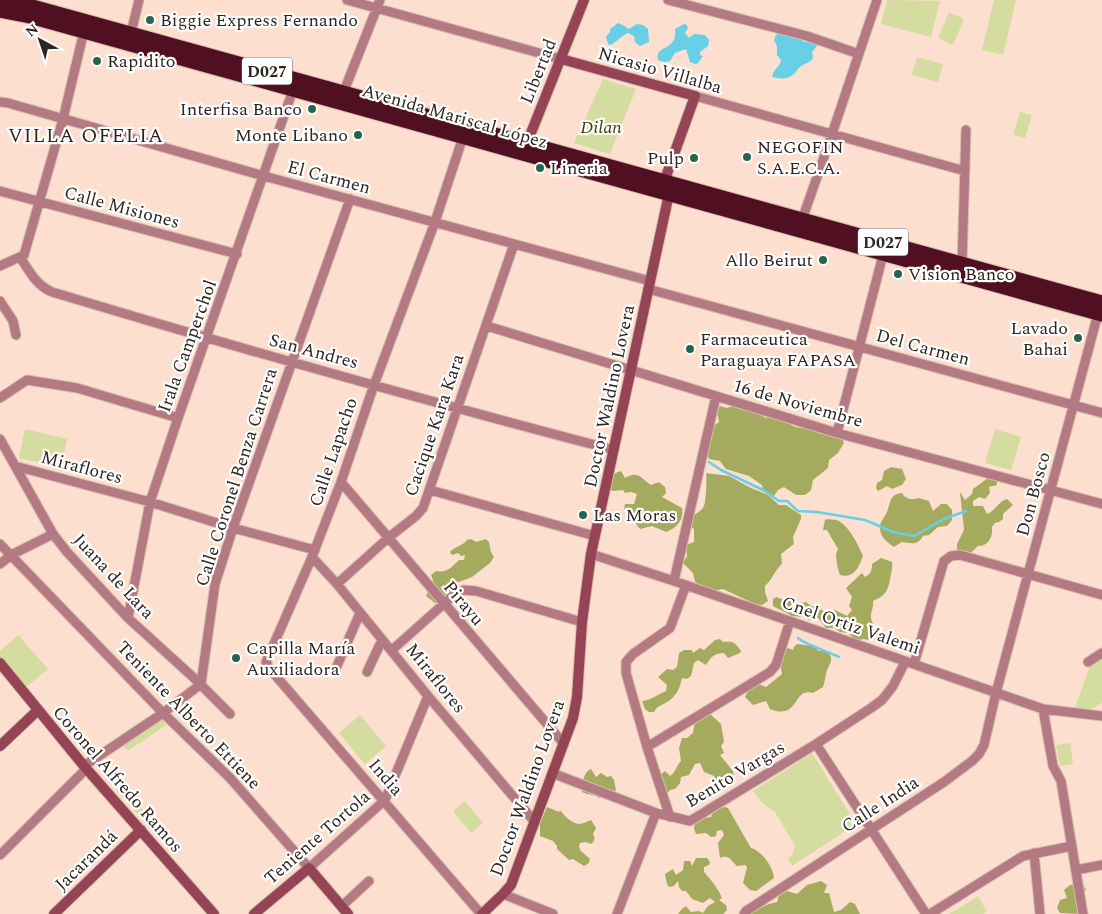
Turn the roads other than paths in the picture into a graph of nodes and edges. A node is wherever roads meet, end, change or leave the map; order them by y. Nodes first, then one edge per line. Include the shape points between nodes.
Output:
1 (7, 0) edge
2 (139, 0) edge
3 (347, 0) edge
4 (584, 0) edge
5 (668, 0) edge
6 (877, 0) edge
7 (378, 4) edge
8 (0, 10) edge
9 (85, 27) junction
10 (129, 39) junction
11 (859, 54) junction
12 (561, 59) junction
13 (293, 90) junction
14 (695, 96) junction
15 (341, 98) junction
16 (0, 102) edge
17 (63, 119) junction
18 (966, 130) dead end
19 (832, 134) junction
20 (463, 137) junction
21 (525, 149) junction
22 (964, 171) junction
23 (264, 176) junction
24 (667, 189) junction
25 (0, 191) edge
26 (350, 199) junction
27 (39, 202) junction
28 (802, 220) junction
29 (435, 222) junction
30 (514, 244) junction
31 (885, 249) junction
32 (237, 254) junction
33 (20, 257) junction
34 (962, 264) junction
35 (0, 266) edge
36 (649, 285) junction
37 (0, 301) edge
38 (1101, 308) edge
39 (487, 326) junction
40 (16, 335) dead end
41 (207, 338) junction
42 (858, 347) junction
43 (291, 362) junction
44 (632, 370) junction
45 (374, 385) junction
46 (716, 396) junction
47 (0, 398) edge
48 (1073, 404) junction
49 (457, 410) junction
50 (1102, 414) edge
51 (178, 418) junction
52 (836, 432) junction
53 (0, 439) edge
54 (614, 450) junction
55 (15, 466) junction
56 (341, 482) junction
57 (430, 490) junction
58 (1050, 490) junction
59 (150, 502) junction
60 (1102, 504) edge
61 (233, 528) junction
62 (53, 534) junction
63 (595, 536) junction
64 (388, 538) junction
65 (0, 544) edge
66 (313, 553) junction
67 (591, 554) junction
68 (11, 555) junction
69 (0, 564) edge
70 (1028, 574) junction
71 (674, 581) junction
72 (337, 584) junction
73 (686, 585) junction
74 (1102, 594) edge
75 (444, 604) junction
76 (360, 613) junction
77 (128, 618) junction
78 (790, 621) junction
79 (582, 622) junction
80 (382, 640) junction
81 (392, 650) junction
82 (1102, 653) edge
83 (266, 662) joint
84 (1088, 662) dead end
85 (0, 663) edge
86 (910, 663) junction
87 (337, 666) dead end
88 (367, 672) dead end
89 (201, 684) junction
90 (996, 693) junction
91 (428, 696) junction
92 (1043, 709) junction
93 (38, 710) junction
94 (163, 713) junction
95 (230, 714) dead end
96 (1100, 714) edge
97 (564, 744) junction
98 (816, 744) junction
99 (0, 746) edge
100 (646, 747) junction
101 (85, 767) junction
102 (552, 774) junction
103 (385, 800) junction
104 (656, 813) junction
105 (670, 817) junction
106 (534, 821) junction
107 (141, 830) junction
108 (872, 830) junction
109 (1072, 846) junction
110 (1034, 853) junction
111 (0, 854) edge
112 (1102, 865) edge
113 (309, 868) junction
114 (1076, 870) junction
115 (369, 881) dead end
116 (503, 894) junction
117 (345, 910) edge
118 (54, 914) edge
119 (214, 914) edge
120 (254, 914) edge
121 (481, 914) edge
122 (553, 914) edge
123 (617, 914) edge
124 (744, 914) edge
125 (926, 914) edge
126 (930, 914) edge
127 (1040, 914) edge
128 (1084, 914) edge

1 - 9 highway, Avenida Mariscal López / D027
2 - 10 street
3 - 7 street, Nicasio Villalba
4 - 12 main road, Libertad
5 - 11 street via 807,36
6 - 11 street
7 - 12 street, Nicasio Villalba
7 - 15 street
8 - 9 highway, Avenida Mariscal López / D027
9 - 10 highway, Avenida Mariscal López / D027
9 - 17 street
10 - 13 highway, Avenida Mariscal López / D027
10 - 15 highway, Avenida Mariscal López / D027
11 - 19 street
12 - 14 main road, Nicasio Villalba
12 - 21 main road, Libertad
13 - 15 highway, Avenida Mariscal López / D027
13 - 23 street, Irala Camperchol
14 - 19 street, Nicasio Villalba
14 - 24 main road, Doctor Waldino Lovera
15 - 20 highway, Avenida Mariscal López / D027
15 - 21 highway, Avenida Mariscal López / D027
16 - 17 street, El Carmen
17 - 23 street, El Carmen
17 - 27 street
18 - 22 street
19 - 22 street, Nicasio Villalba
19 - 28 street
20 - 21 highway, Avenida Mariscal López / D027
20 - 29 street, Calle Lapacho
21 - 24 highway, Avenida Mariscal López / D027
22 - 34 street
23 - 26 street, El Carmen
23 - 32 street, Irala Camperchol
24 - 28 highway, Avenida Mariscal López / D027
24 - 31 highway, Avenida Mariscal López / D027
24 - 36 main road, Doctor Waldino Lovera
25 - 27 street, Calle Misiones
26 - 29 street, El Carmen
26 - 43 street, Calle Coronel Benza Carrera
27 - 32 street, Calle Misiones
27 - 33 street via 24,255
28 - 31 highway, Avenida Mariscal López / D027
29 - 30 street, El Carmen
29 - 45 street, Calle Lapacho
30 - 36 street, El Carmen
30 - 39 street, Cacique Kara Kara
31 - 34 highway, Avenida Mariscal López / D027
31 - 38 highway, Avenida Mariscal López / D027
31 - 42 street
32 - 41 street, Irala Camperchol
33 - 35 street
33 - 41 street, San Andres via 36,281 52,292
34 - 38 highway, Avenida Mariscal López / D027
36 - 42 street, Del Carmen
36 - 44 main road, Doctor Waldino Lovera
37 - 40 street via 13,321
38 - 48 street, Don Bosco
39 - 44 street, 16 de Noviembre
39 - 49 street, Cacique Kara Kara
41 - 43 street, San Andres
41 - 51 street, Irala Camperchol
42 - 48 street, Del Carmen
42 - 52 street
43 - 45 street, San Andres
43 - 61 street, Calle Coronel Benza Carrera
44 - 46 street, 16 de Noviembre
44 - 54 main road, Doctor Waldino Lovera
45 - 49 street, San Andres
45 - 56 street, Calle Lapacho
46 - 52 street, 16 de Noviembre
46 - 71 street
47 - 51 street via 27,380 77,388
48 - 50 street, Del Carmen
48 - 58 street, Don Bosco
49 - 54 street, San Andres
49 - 57 street, Cacique Kara Kara
51 - 59 street, Irala Camperchol
52 - 58 street, 16 de Noviembre
53 - 55 street, Juana de Lara
54 - 63 main road, Doctor Waldino Lovera
55 - 59 street, Miraflores
55 - 62 street, Juana de Lara
56 - 64 street, Pirayu
56 - 66 street, Calle Lapacho
57 - 63 street
57 - 64 street, Cacique Kara Kara via 423,508
58 - 60 street, 16 de Noviembre
58 - 70 street, Don Bosco
59 - 61 street, Miraflores
59 - 77 street, Irala Camperchol
61 - 66 street, Miraflores
61 - 89 street, Calle Coronel Benza Carrera via 215,584
62 - 68 street
62 - 77 street, Juana de Lara
63 - 67 main road, Doctor Waldino Lovera
64 - 72 street, Cacique Kara Kara
64 - 75 street, Pirayu
65 - 68 street, Teniente Alberto Ettiene
66 - 72 street, Miraflores
66 - 83 street, Calle Lapacho
67 - 71 street, Cnel Ortiz Valemi
67 - 79 main road, Doctor Waldino Lovera
68 - 69 street
68 - 94 street, Teniente Alberto Ettiene
70 - 74 street
70 - 86 street, Benito Vargas via 960,555 944,561
70 - 90 street, Don Bosco
71 - 73 street, Cnel Ortiz Valemi
72 - 76 street, Miraflores
73 - 78 street, Cnel Ortiz Valemi
73 - 100 street via 670,628 626,662 626,673
75 - 79 street via 456,593 476,591
75 - 81 street
75 - 97 street, Pirayu
76 - 80 street, Miraflores
76 - 87 street
77 - 89 street, Juana de Lara
78 - 86 street, Cnel Ortiz Valemi
78 - 100 street via 773,669
79 - 97 main road, Doctor Waldino Lovera via 577,697
80 - 81 street, Miraflores
80 - 88 street
81 - 91 street, Miraflores
82 - 84 street
83 - 103 street, India
85 - 93 main road, Coronel Alfredo Ramos
86 - 90 street, Cnel Ortiz Valemi
86 - 98 street, Benito Vargas via 882,700
89 - 94 street
89 - 95 street, Juana de Lara
90 - 92 street, Cnel Ortiz Valemi
90 - 108 street, Calle India via 979,754 944,782
91 - 103 street, Teniente Tortola
91 - 106 street, Miraflores
92 - 96 street, Cnel Ortiz Valemi
92 - 109 street via 1053,766 1061,781
93 - 99 main road
93 - 101 main road, Coronel Alfredo Ramos
94 - 101 street
94 - 113 street, Teniente Alberto Ettiene via 230,778
97 - 102 main road, Doctor Waldino Lovera
98 - 105 street, Benito Vargas via 692,821
98 - 108 street
100 - 105 street
101 - 107 main road, Coronel Alfredo Ramos
101 - 111 street
102 - 104 street, Benito Vargas
102 - 106 main road, Doctor Waldino Lovera
103 - 113 street, Teniente Tortola
103 - 121 street, India
104 - 105 street, Benito Vargas
104 - 123 street
106 - 116 main road, Doctor Waldino Lovera via 511,884
107 - 118 main road, Jacarandá
107 - 119 main road, Coronel Alfredo Ramos
108 - 124 street, Calle India
108 - 125 street
109 - 110 street
109 - 114 street
110 - 126 street via 1022,856
110 - 127 street
112 - 114 street
113 - 117 main road, Teniente Alberto Ettiene
113 - 120 main road, Teniente Tortola
114 - 128 street
115 - 117 street
116 - 121 main road, Doctor Waldino Lovera
116 - 122 street

